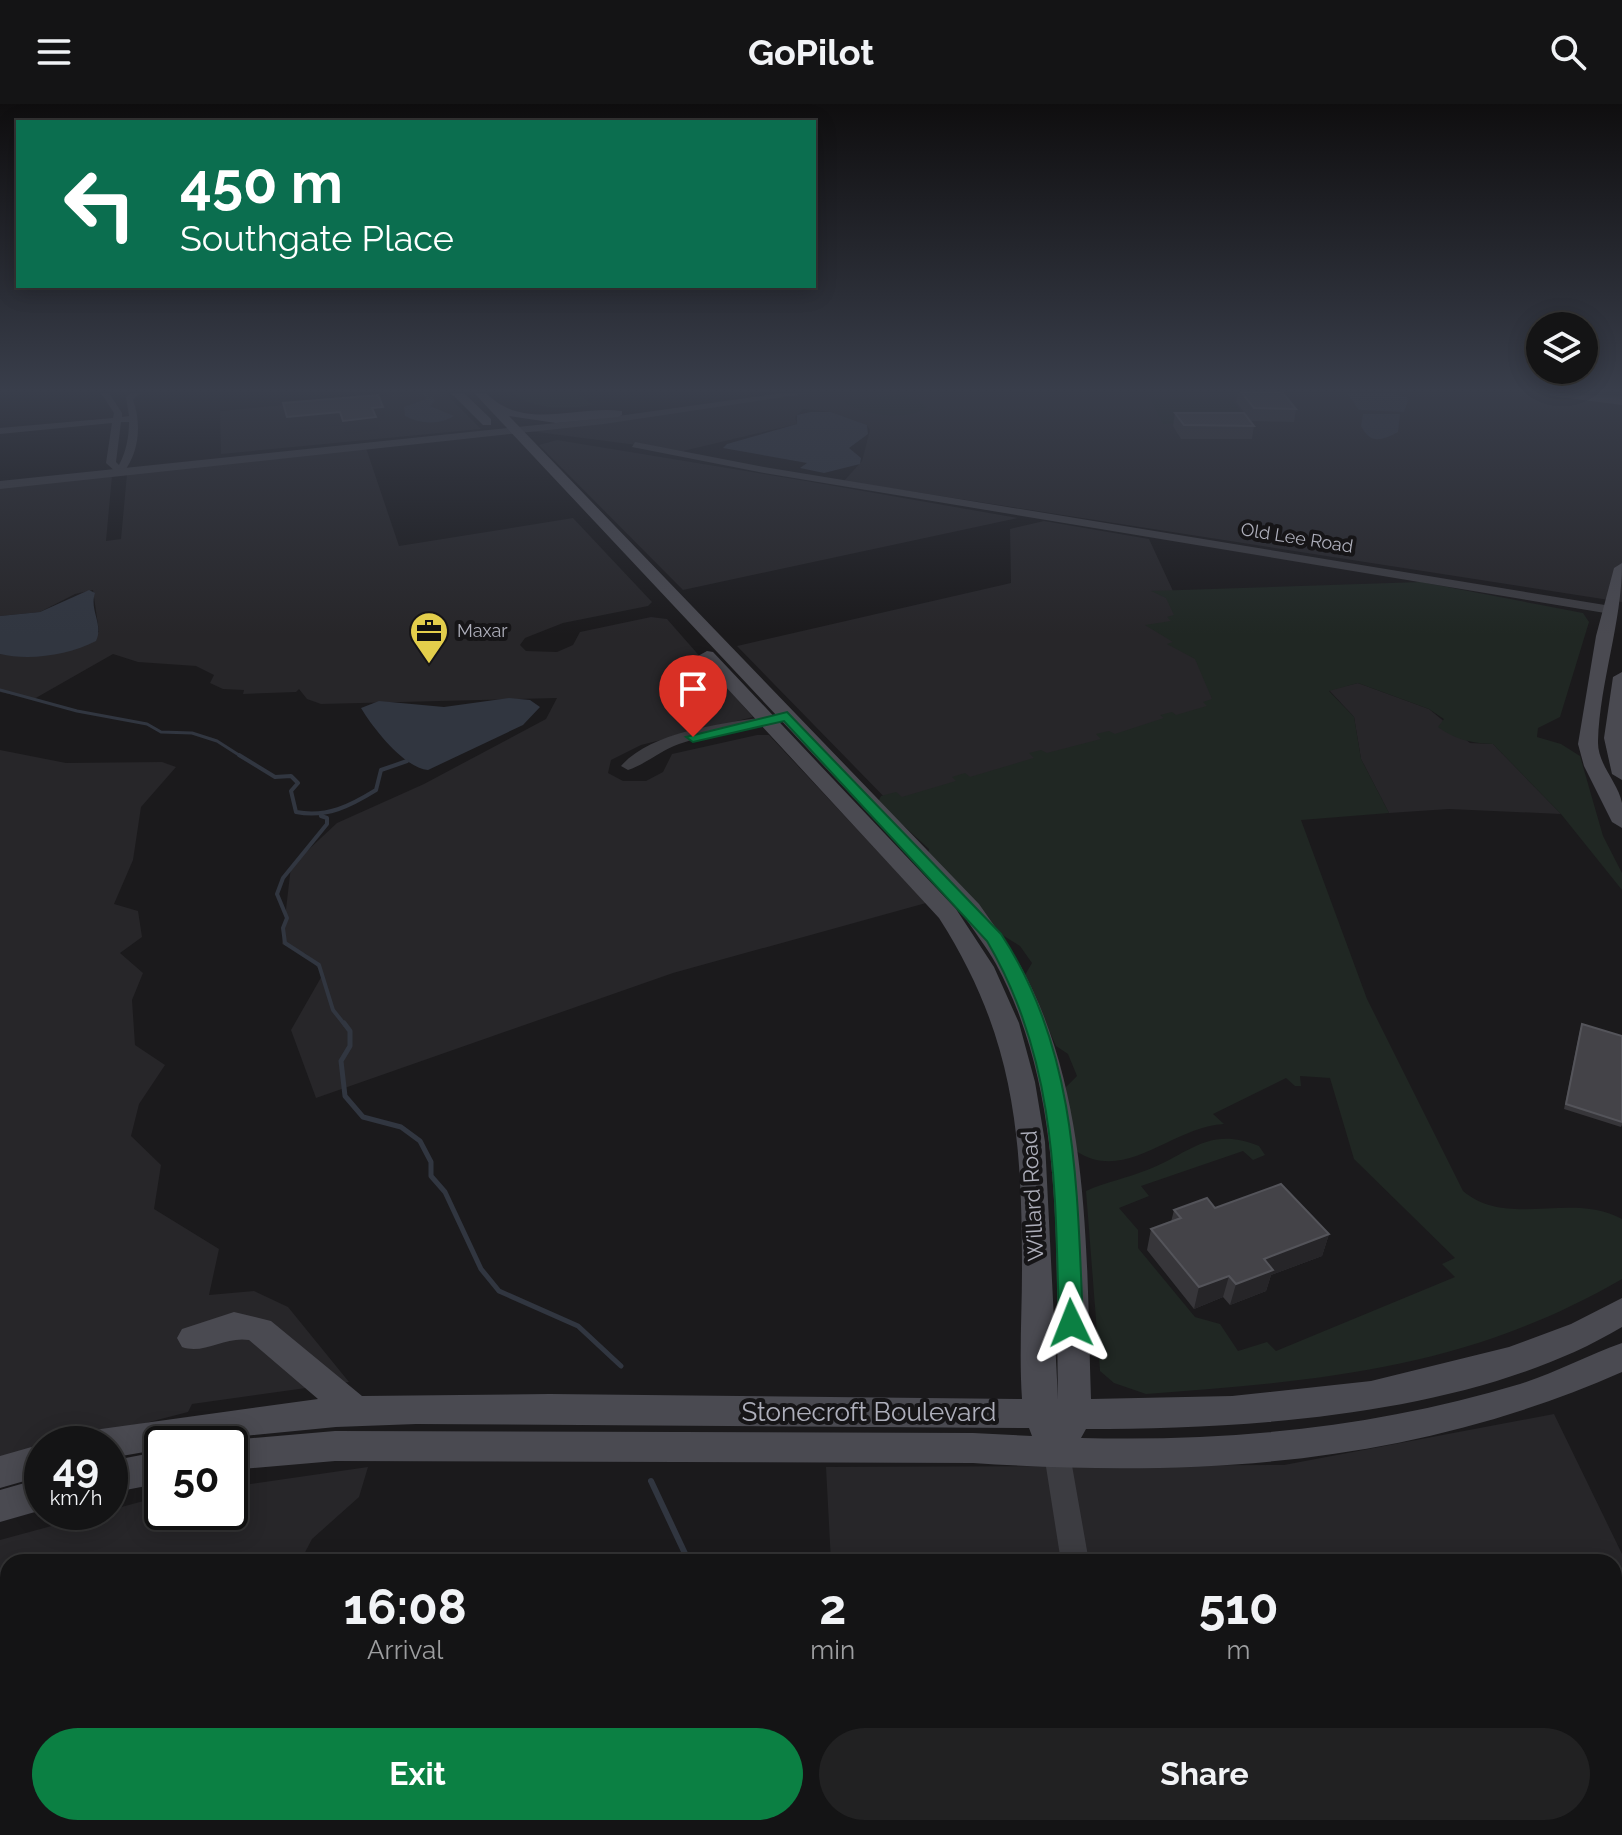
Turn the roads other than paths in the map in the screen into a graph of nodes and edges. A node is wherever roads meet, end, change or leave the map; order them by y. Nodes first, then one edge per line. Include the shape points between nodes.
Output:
1 (70, 474) edge
2 (547, 474) edge
3 (787, 474) edge
4 (0, 482) edge
5 (1622, 568) edge
6 (1616, 611) edge
7 (1622, 677) edge
8 (777, 719) junction
9 (628, 766) dead end
10 (1622, 774) edge
11 (1622, 822) edge
12 (1622, 1311) edge
13 (193, 1338) dead end
14 (1622, 1357) edge
15 (354, 1410) junction
16 (1040, 1413) junction
17 (1075, 1414) junction
18 (128, 1439) edge
19 (248, 1453) edge
20 (1057, 1454) junction
21 (24, 1465) edge
22 (0, 1472) edge
23 (24, 1499) edge
24 (0, 1506) edge
25 (1074, 1554) edge

1 - 4 street
2 - 8 main road, Willard Road
3 - 6 street, Old Lee Road
5 - 6 main road
6 - 11 main road via 1588,744
7 - 10 main road via 1612,732
8 - 9 street via 669,743
8 - 16 main road, Willard Road via 948,914 992,981 1018,1059 1033,1146
8 - 17 main road, Willard Road via 979,918 1018,978 1037,1022 1064,1148
12 - 17 main road, Stonecroft Boulevard via 1527,1355 1406,1390 1238,1412
13 - 15 main road via 226,1325 260,1330
14 - 20 main road, Stonecroft Boulevard via 1518,1399 1417,1426 1265,1448
15 - 16 main road, Stonecroft Boulevard
15 - 18 main road, Stonecroft Boulevard via 223,1422
16 - 17 main road, Stonecroft Boulevard
16 - 20 main road, Willard Road
17 - 20 main road, Willard Road
19 - 20 main road, Stonecroft Boulevard via 335,1446 959,1447
20 - 25 street
21 - 22 main road
23 - 24 main road

